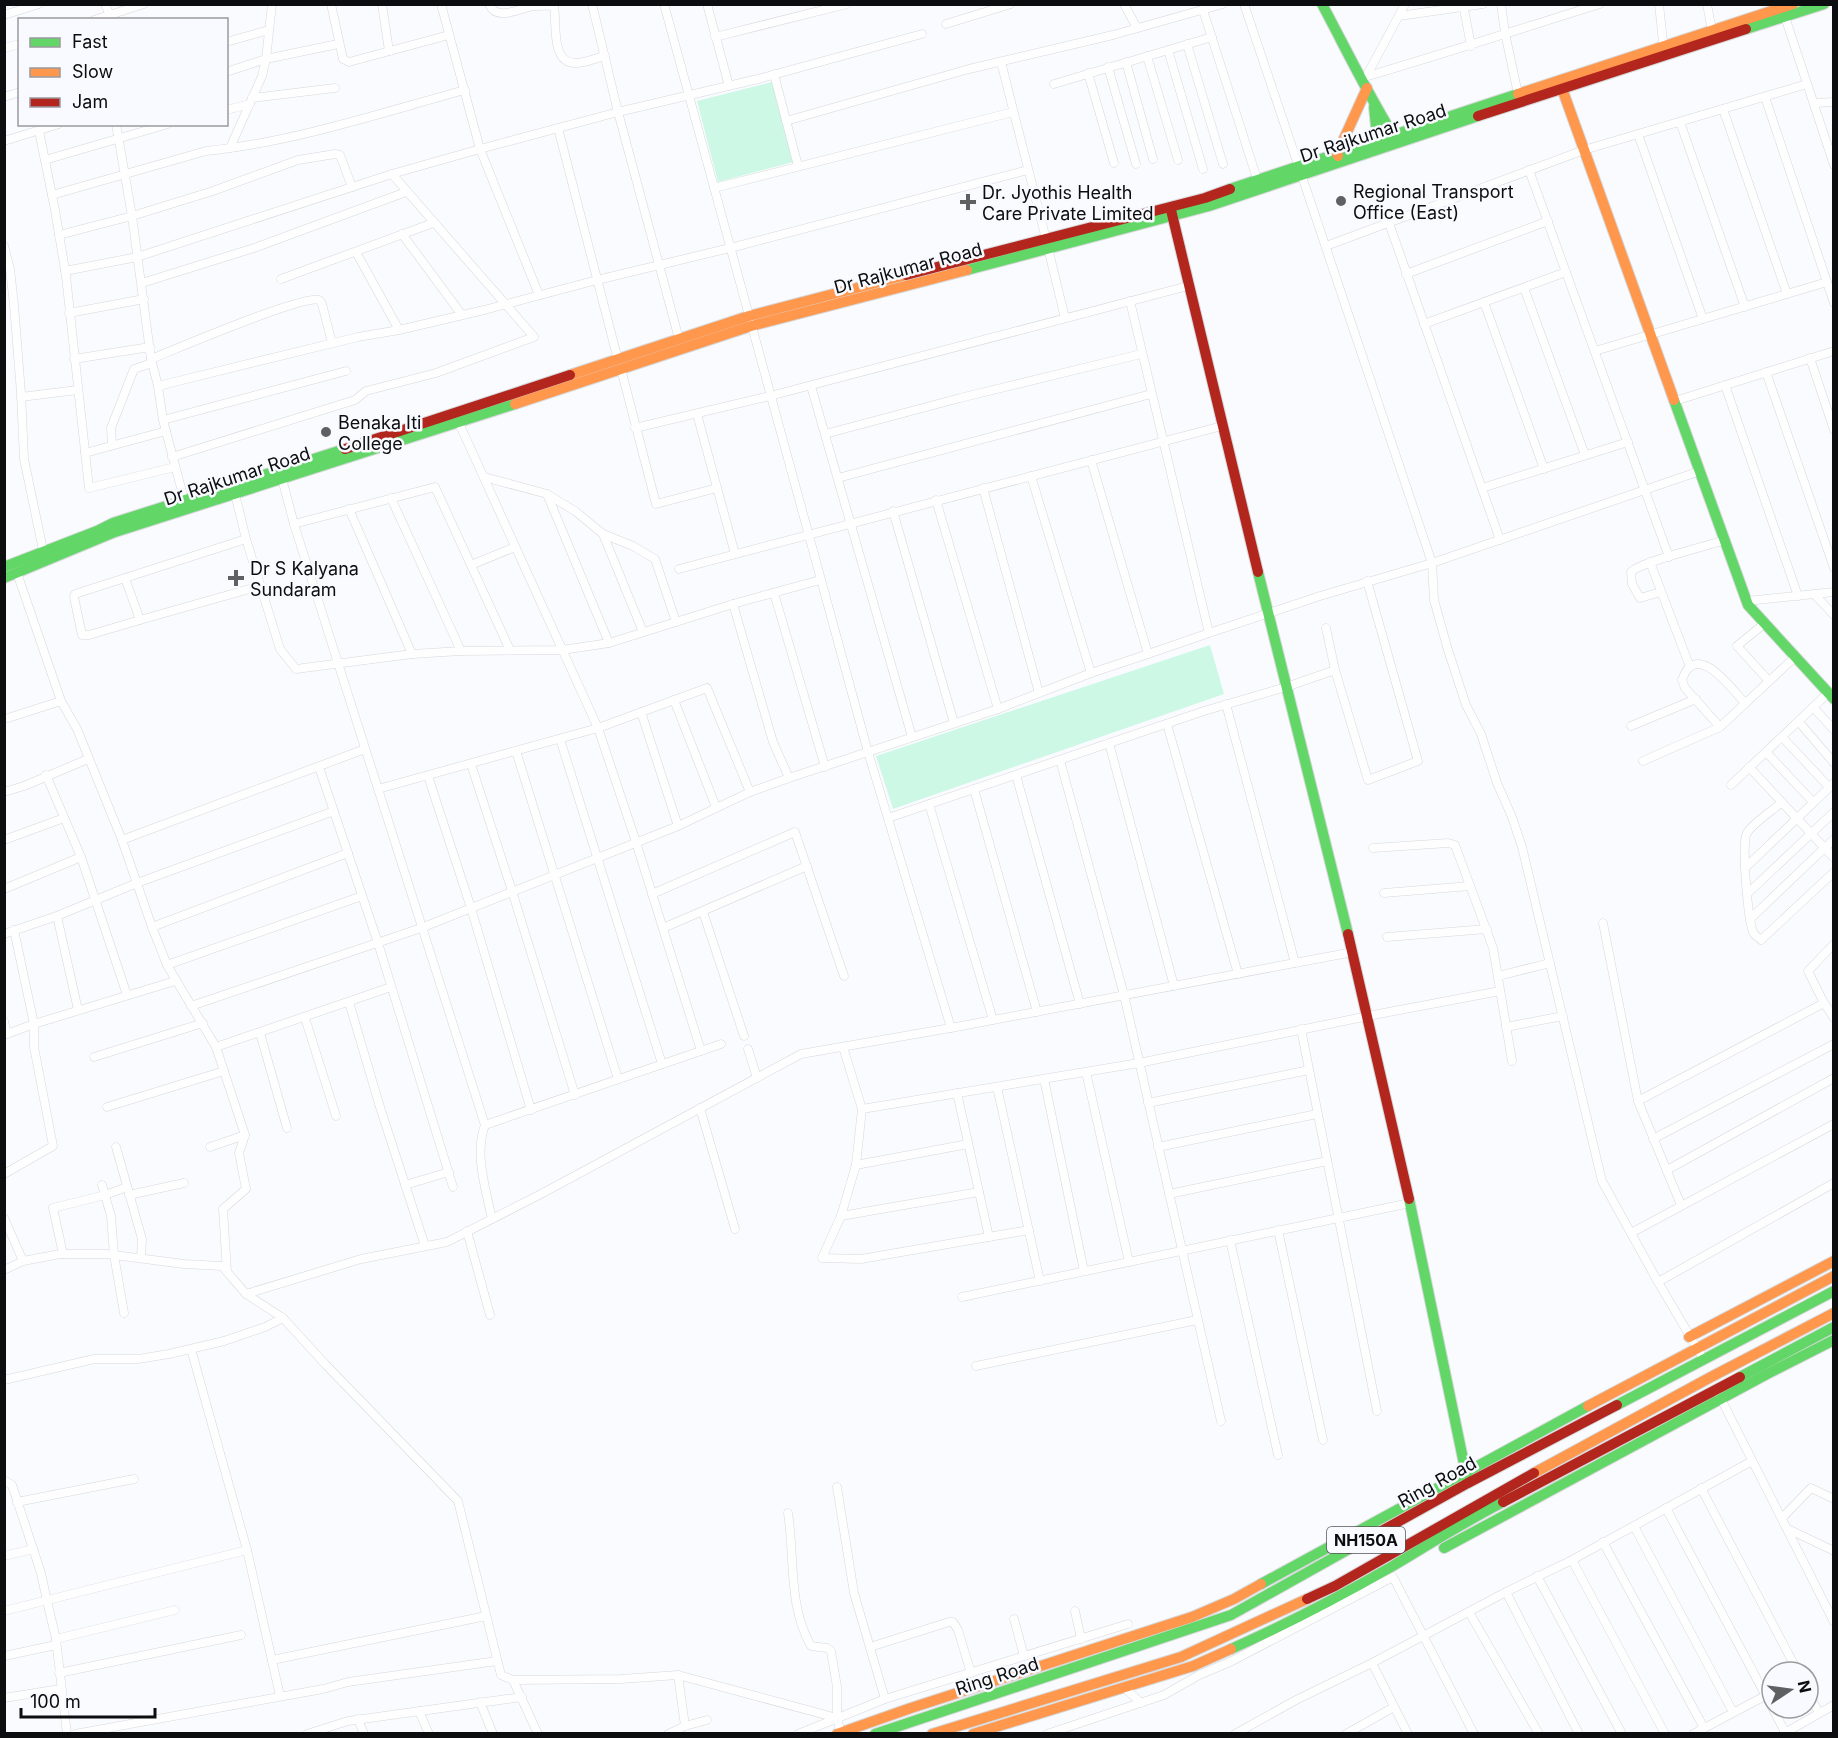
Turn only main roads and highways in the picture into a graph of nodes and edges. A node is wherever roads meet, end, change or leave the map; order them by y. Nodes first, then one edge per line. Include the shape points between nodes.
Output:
1 (1322, 4) edge
2 (1793, 4) edge
3 (1824, 4) edge
4 (1782, 10) edge
5 (1664, 51) junction
6 (1366, 81) junction
7 (1561, 85) junction
8 (1374, 104) junction
9 (1395, 138) junction
10 (1377, 144) junction
11 (1338, 158) junction
12 (1300, 170) junction
13 (1171, 211) junction
14 (750, 321) junction
15 (619, 364) junction
16 (281, 475) junction
17 (186, 505) junction
18 (4, 567) edge
19 (4, 578) edge
20 (1831, 696) edge
21 (1833, 1261) edge
22 (1833, 1276) edge
23 (1833, 1291) edge
24 (1833, 1313) edge
25 (1833, 1327) edge
26 (1689, 1337) road end
27 (1833, 1341) edge
28 (1718, 1394) junction
29 (1467, 1477) junction
30 (1444, 1548) dead end
31 (839, 1733) edge
32 (875, 1734) edge
33 (932, 1734) edge
34 (973, 1734) edge

1 - 6 main road
2 - 4 main road, Dr Rajkumar Road
3 - 4 main road, Dr Rajkumar Road
4 - 5 main road, Dr Rajkumar Road
4 - 5 main road, Dr Rajkumar Road via 1712,31
5 - 7 main road, Dr Rajkumar Road
6 - 8 main road
6 - 11 main road
7 - 9 main road, Dr Rajkumar Road
7 - 9 main road, Dr Rajkumar Road via 1518,94
7 - 20 main road via 1748,605
8 - 9 main road
8 - 10 main road
9 - 10 main road, Dr Rajkumar Road
10 - 11 main road, Dr Rajkumar Road
11 - 12 main road, Dr Rajkumar Road
12 - 13 main road, Dr Rajkumar Road via 1257,179
12 - 13 main road, Dr Rajkumar Road via 1209,206
13 - 14 main road, Dr Rajkumar Road via 952,265
13 - 29 main road via 1368,1016
14 - 15 main road, Dr Rajkumar Road
14 - 15 main road, Dr Rajkumar Road via 679,339
15 - 16 main road, Dr Rajkumar Road
16 - 17 main road, Dr Rajkumar Road
16 - 17 main road, Dr Rajkumar Road via 235,494
17 - 18 main road, Dr Rajkumar Road via 113,523
17 - 19 main road, Dr Rajkumar Road
21 - 26 main road
22 - 29 main road
23 - 29 main road, Ring Road / NH150A via 1704,1360
24 - 33 main road, Ring Road / NH150A via 1479,1503 1335,1586 1181,1657
25 - 28 main road
27 - 28 main road
28 - 30 main road
28 - 34 main road via 1477,1515 1294,1619 1193,1666
29 - 31 main road via 1205,1612
29 - 32 main road, Ring Road / NH150A via 1231,1615

